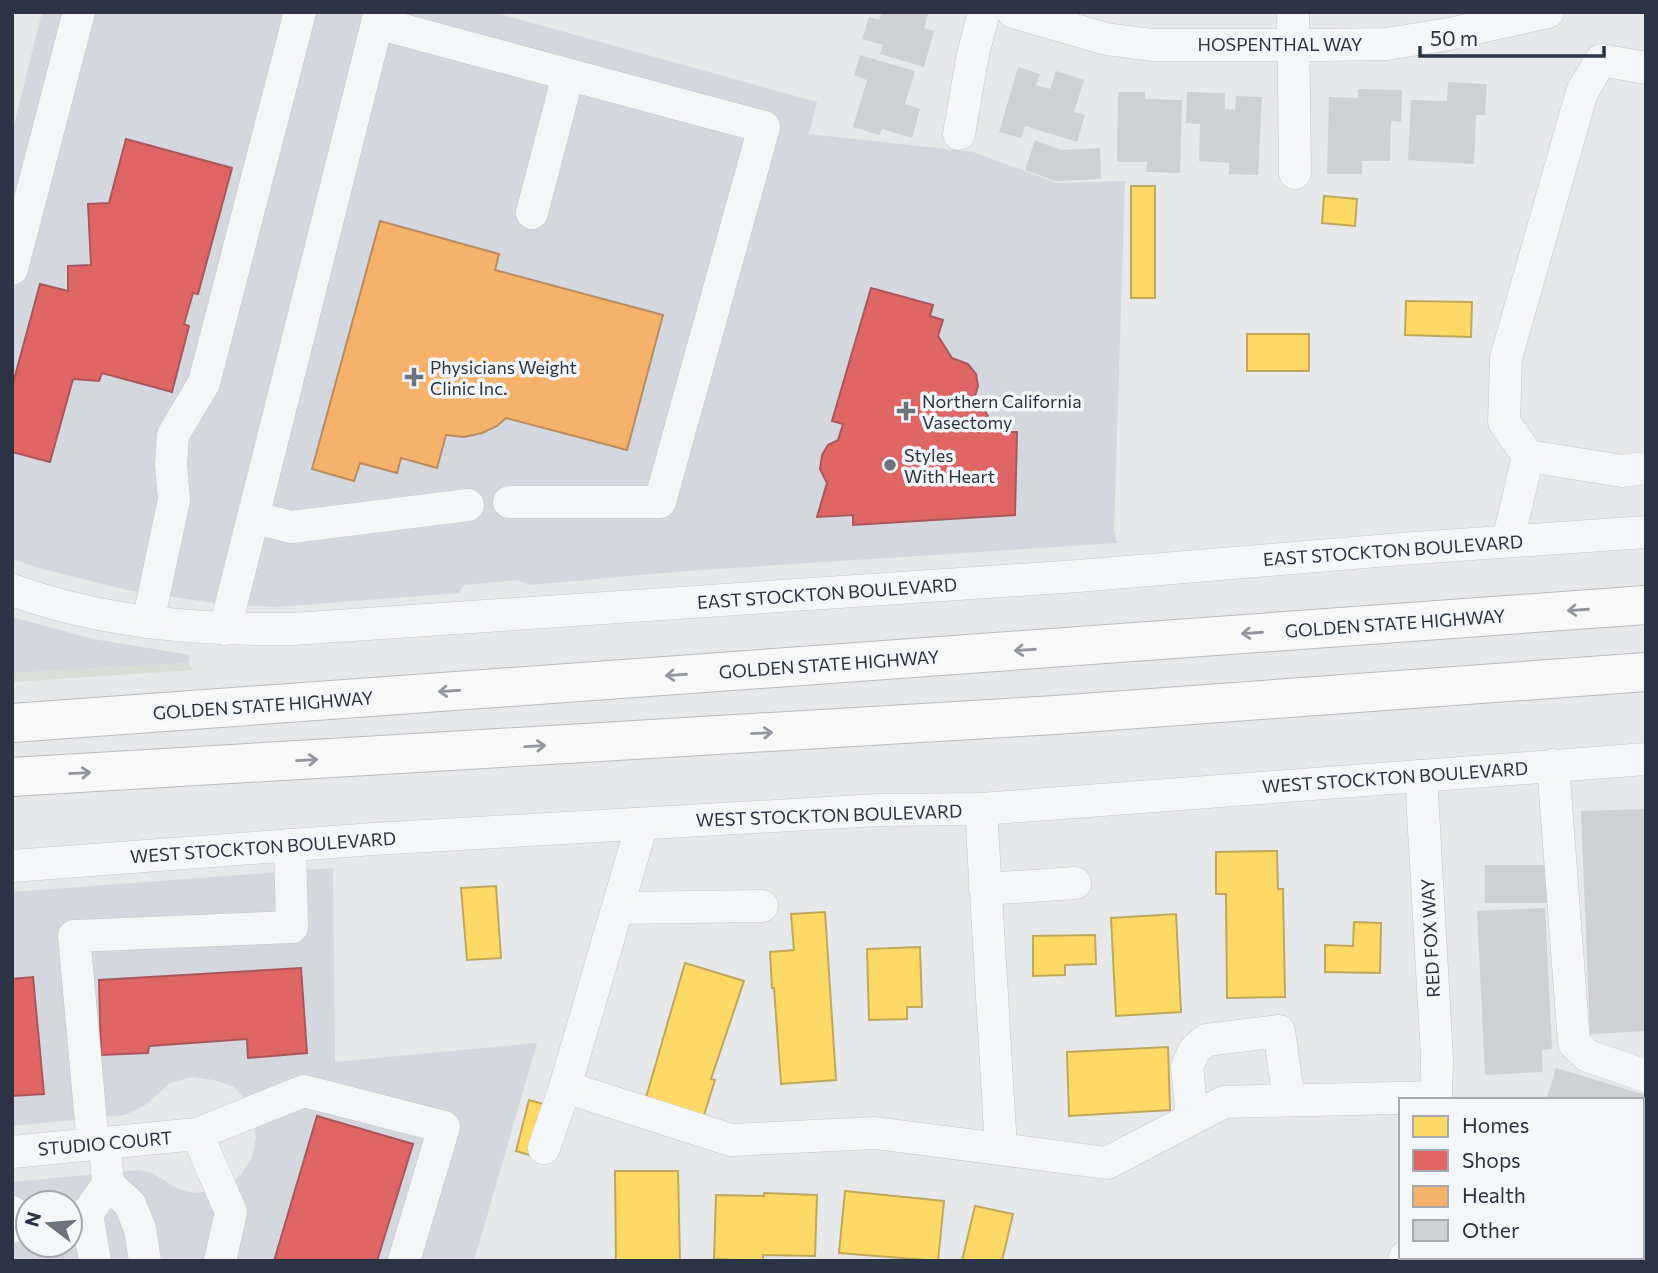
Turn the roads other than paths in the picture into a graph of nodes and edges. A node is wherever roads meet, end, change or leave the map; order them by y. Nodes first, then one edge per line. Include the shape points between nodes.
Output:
1 (79, 12) edge
2 (300, 12) edge
3 (984, 12) edge
4 (1013, 12) edge
5 (1293, 12) edge
6 (1548, 12) edge
7 (1292, 45) junction
8 (1646, 68) edge
9 (568, 75) junction
10 (959, 134) dead end
11 (1294, 173) dead end
12 (533, 213) dead end
13 (12, 269) edge
14 (1528, 456) junction
15 (1646, 468) edge
16 (509, 502) dead end
17 (468, 505) dead end
18 (253, 517) junction
19 (1646, 531) edge
20 (1508, 541) junction
21 (12, 590) edge
22 (1646, 605) edge
23 (148, 622) junction
24 (225, 629) junction
25 (1646, 672) edge
26 (12, 723) edge
27 (1646, 759) edge
28 (1553, 765) junction
29 (1421, 776) junction
30 (12, 777) edge
31 (981, 809) junction
32 (642, 824) junction
33 (290, 845) junction
34 (12, 866) edge
35 (1075, 883) dead end
36 (985, 889) junction
37 (762, 906) dead end
38 (618, 908) junction
39 (1646, 1076) edge
40 (565, 1087) junction
41 (1436, 1098) edge
42 (1399, 1099) edge
43 (1289, 1100) junction
44 (1192, 1118) junction
45 (197, 1134) junction
46 (99, 1144) junction
47 (544, 1148) dead end
48 (1001, 1149) junction
49 (12, 1152) edge
50 (108, 1184) junction
51 (12, 1212) edge
52 (12, 1227) edge
53 (95, 1261) edge
54 (145, 1261) edge
55 (220, 1261) edge
56 (404, 1261) edge

1 - 13 street
2 - 23 street via 204,383 173,435 174,500
3 - 10 street
4 - 7 street, HOSPENTHAL WAY via 1106,39 1152,45
5 - 7 street
6 - 7 street, HOSPENTHAL WAY via 1387,44
7 - 11 street
8 - 14 street via 1601,60 1582,92 1506,358 1504,422
9 - 12 street
9 - 16 street via 764,127 660,502
9 - 18 street via 377,23
14 - 15 street via 1622,471
14 - 20 street
17 - 18 street via 291,527
18 - 24 street
19 - 20 street, EAST STOCKTON BOULEVARD
20 - 24 street, EAST STOCKTON BOULEVARD via 552,613
21 - 23 street, EAST STOCKTON BOULEVARD via 90,612
22 -> 26 highway, GOLDEN STATE HIGHWAY
23 - 24 street, EAST STOCKTON BOULEVARD
30 -> 25 highway via 1055,715
27 - 28 street, WEST STOCKTON BOULEVARD
28 - 29 street, WEST STOCKTON BOULEVARD
28 - 39 street via 1574,1043 1588,1056
29 - 31 street, WEST STOCKTON BOULEVARD
29 - 41 street, RED FOX WAY
31 - 32 street, WEST STOCKTON BOULEVARD via 878,810
31 - 36 street
32 - 33 street, WEST STOCKTON BOULEVARD
32 - 38 street
33 - 34 street, WEST STOCKTON BOULEVARD
33 - 46 street via 292,927 74,936
35 - 36 street
36 - 48 street
37 - 38 street
38 - 40 street
40 - 47 street
40 - 48 street via 731,1140 875,1133
42 - 43 street
43 - 44 street via 1224,1102
43 - 44 street via 1279,1031 1206,1040 1187,1066
44 - 48 street via 1107,1163
45 - 46 street, STUDIO COURT
45 - 55 street via 231,1212
45 - 56 street, STUDIO COURT via 304,1091 444,1127
46 - 49 street, STUDIO COURT
46 - 50 street
50 - 53 street via 87,1214
50 - 54 street via 130,1204
51 - 52 street

